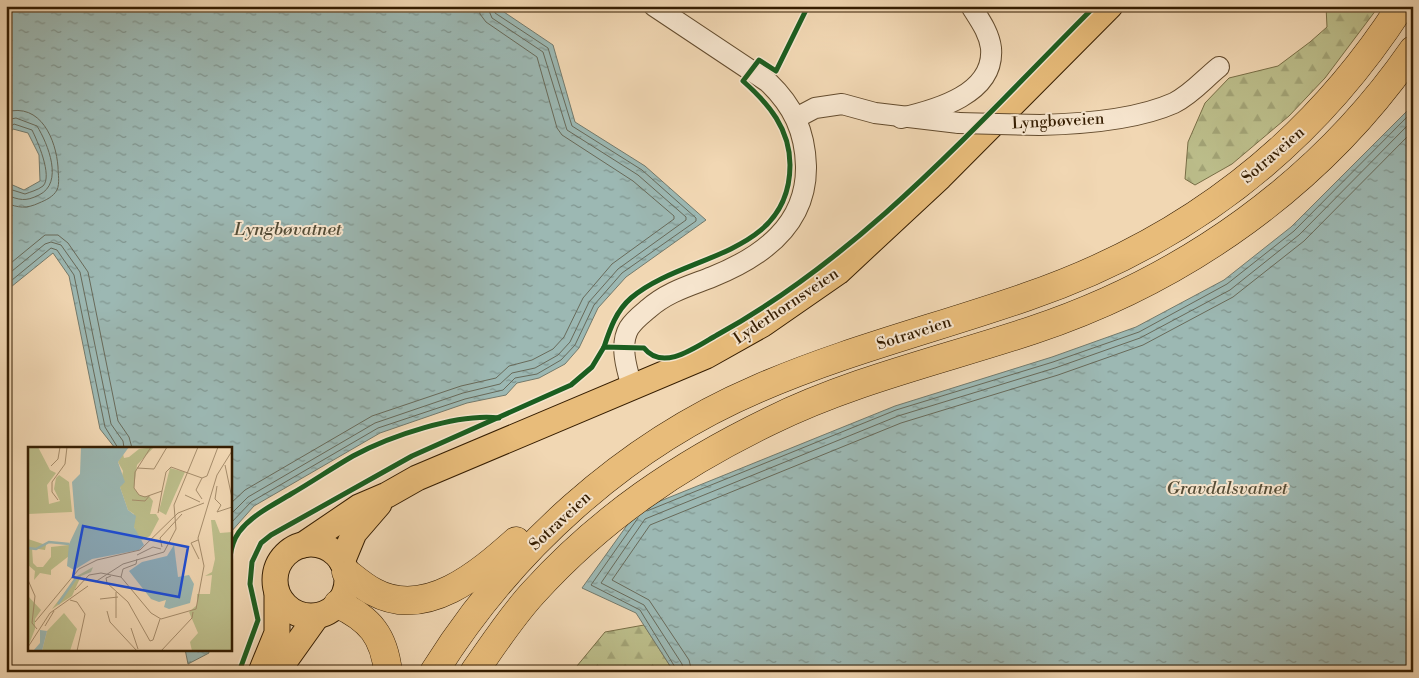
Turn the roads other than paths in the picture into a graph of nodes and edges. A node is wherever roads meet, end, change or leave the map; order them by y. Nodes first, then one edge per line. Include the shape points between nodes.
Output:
1 (654, 6) edge
2 (970, 6) edge
3 (1110, 6) edge
4 (1401, 6) edge
5 (1413, 50) edge
6 (1220, 67) dead end
7 (796, 118) junction
8 (902, 118) junction
9 (632, 387) junction
10 (650, 446) junction
11 (388, 495) junction
12 (303, 545) junction
13 (344, 567) junction
14 (277, 594) junction
15 (328, 610) junction
16 (261, 672) edge
17 (277, 672) edge
18 (388, 672) edge
19 (434, 672) edge
20 (474, 672) edge

1 - 7 street via 768,82
2 - 8 street via 983,25 991,48 988,69 978,85 961,98
3 - 9 main road, Lyderhornsveien via 940,178 838,272 738,340
4 - 10 highway, Sotraveien via 1345,84 1300,132 1201,214 1146,246 1028,297 826,362 756,389
5 - 20 highway, Sotraveien via 1370,109 1322,158 1272,202 1217,243 1157,278 1100,305 1036,329 808,405 765,423 672,474 618,512 571,554 532,594
6 - 8 street, Lyngbøveien, bridge via 1196,89 1173,103 1087,122 1040,125
7 - 8 street, Lyngbøveien via 814,108 842,104
7 - 9 street via 804,145 806,174 798,210 789,225 751,259 658,300 629,327 625,348
9 - 11 main road, Lyderhornsveien via 466,456
10 - 13 highway via 593,472 492,563 456,587 422,598 390,598 375,593
10 - 19 highway, Sotraveien via 552,526 492,592 449,646
11 - 12 main road, Lyderhornsveien via 359,506
11 - 13 main road, Lyderhornsveien via 354,533
12 - 13 main road via 316,544 328,548
12 - 14 main road via 282,558 276,575
13 - 15 main road via 344,594
14 - 15 main road via 293,612 305,616
14 - 16 main road via 278,632
15 - 17 main road
15 - 18 highway via 363,618 373,627 380,638

